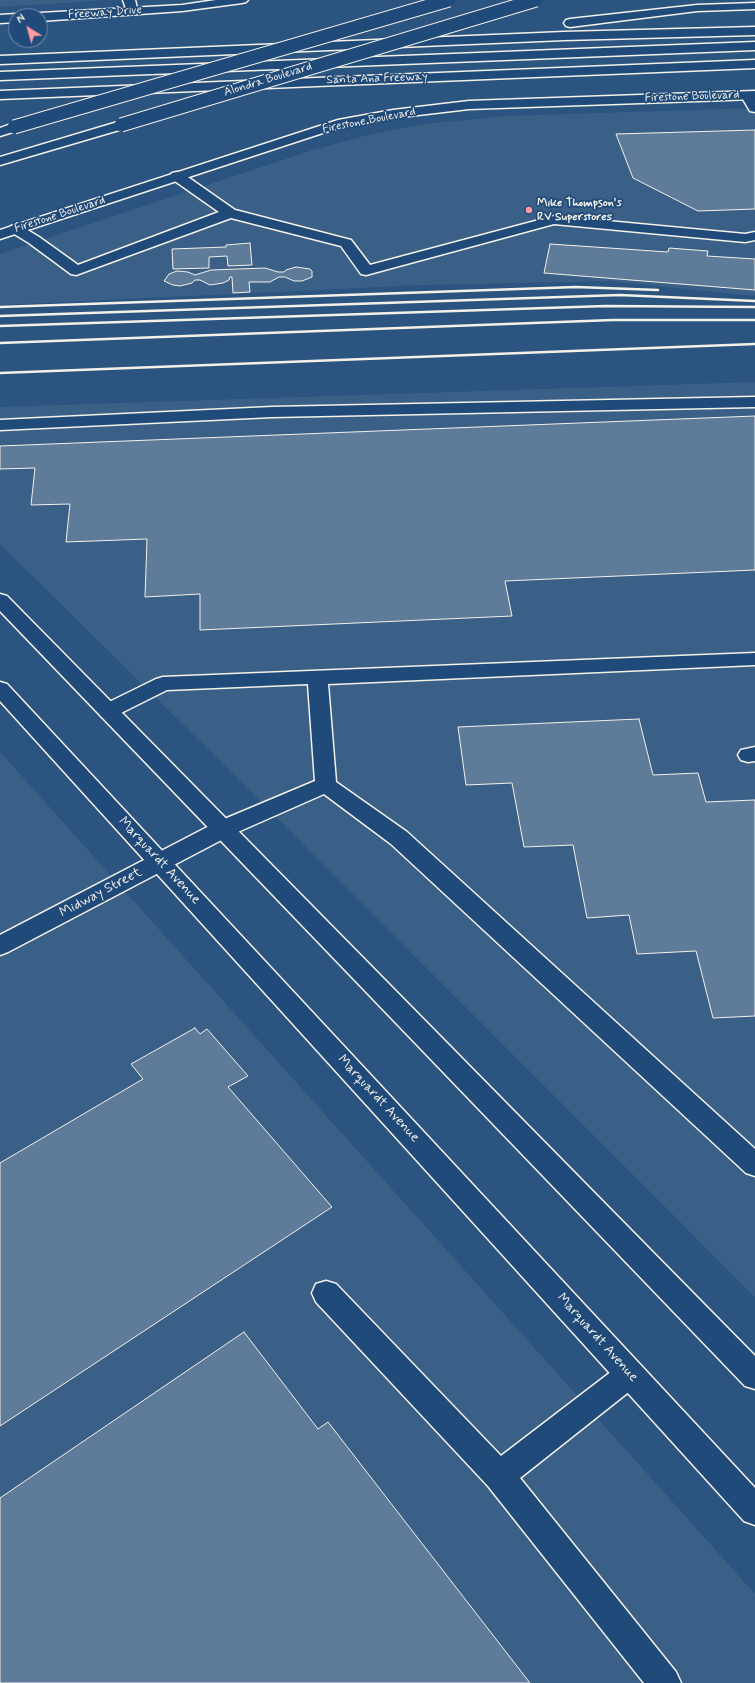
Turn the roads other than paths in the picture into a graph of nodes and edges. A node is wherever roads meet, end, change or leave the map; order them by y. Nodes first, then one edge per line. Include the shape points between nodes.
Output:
1 (129, 0) edge
2 (242, 0) edge
3 (449, 0) edge
4 (536, 0) edge
5 (755, 6) edge
6 (132, 12) junction
7 (48, 17) edge
8 (755, 18) edge
9 (491, 27) dead end
10 (755, 30) edge
11 (287, 35) dead end
12 (755, 46) edge
13 (0, 60) edge
14 (755, 64) edge
15 (0, 76) edge
16 (0, 95) edge
17 (751, 96) edge
18 (755, 108) edge
19 (0, 132) edge
20 (0, 161) edge
21 (176, 176) junction
22 (230, 213) junction
23 (16, 229) junction
24 (0, 235) edge
25 (750, 237) edge
26 (755, 402) edge
27 (0, 425) edge
28 (0, 600) edge
29 (755, 659) edge
30 (318, 678) junction
31 (0, 689) edge
32 (108, 711) junction
33 (326, 785) junction
34 (223, 829) junction
35 (160, 862) junction
36 (0, 946) edge
37 (755, 1165) edge
38 (326, 1293) dead end
39 (630, 1374) junction
40 (755, 1376) edge
41 (499, 1476) junction
42 (755, 1510) edge
43 (665, 1683) edge

1 - 6 main road
2 - 6 main road, Freeway Drive
3 - 19 main road, Alondra Boulevard, bridge
4 - 20 main road, Alondra Boulevard, bridge
5 - 8 main road via 697,8 565,24
6 - 7 main road, Freeway Drive
9 - 11 main road
10 - 13 main road
12 - 15 main road
14 - 16 main road, Santa Ana Freeway
17 - 18 main road
17 - 21 main road, Firestone Boulevard via 469,105 393,114 338,124
21 - 22 main road
21 - 23 main road, Firestone Boulevard
22 - 23 main road via 76,271
22 - 25 main road via 346,243 366,271 554,220
23 - 24 main road, Firestone Boulevard
26 - 27 main road via 272,412
28 - 32 main road
29 - 30 main road
30 - 32 main road via 162,684
30 - 33 main road
31 - 35 main road, Marquardt Avenue
32 - 34 main road
33 - 34 main road, Midway Street
33 - 37 main road via 399,838
34 - 35 main road, Midway Street
34 - 40 main road
35 - 36 main road, Midway Street
35 - 39 main road, Marquardt Avenue
38 - 41 main road
39 - 41 main road
39 - 42 main road, Marquardt Avenue
41 - 43 main road

